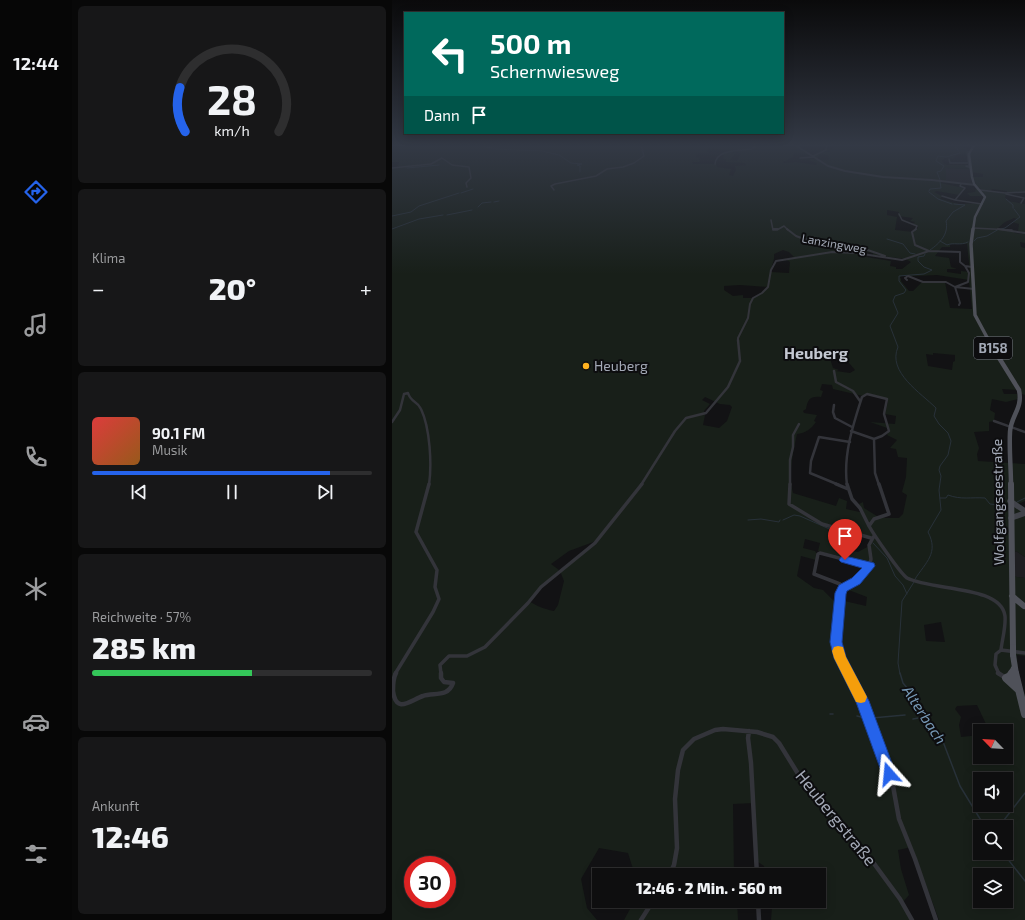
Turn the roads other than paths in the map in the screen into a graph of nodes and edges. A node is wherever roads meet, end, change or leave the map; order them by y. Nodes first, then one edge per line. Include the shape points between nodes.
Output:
1 (965, 188) edge
2 (977, 188) edge
3 (980, 190) junction
4 (1025, 192) edge
5 (1000, 193) junction
6 (942, 196) dead end
7 (955, 200) junction
8 (1021, 203) dead end
9 (980, 205) junction
10 (899, 214) dead end
11 (771, 220) dead end
12 (973, 228) junction
13 (1025, 233) edge
14 (929, 251) junction
15 (886, 257) junction
16 (965, 266) junction
17 (972, 267) junction
18 (907, 280) dead end
19 (956, 287) junction
20 (974, 289) junction
21 (959, 305) dead end
22 (834, 371) dead end
23 (860, 401) junction
24 (834, 406) dead end
25 (994, 421) dead end
26 (392, 422) edge
27 (798, 424) dead end
28 (1010, 426) junction
29 (852, 427) junction
30 (852, 431) junction
31 (1025, 432) edge
32 (874, 439) junction
33 (850, 442) junction
34 (848, 489) junction
35 (1010, 501) junction
36 (1025, 512) edge
37 (1011, 518) junction
38 (870, 526) junction
39 (872, 537) junction
40 (870, 566) junction
41 (843, 588) junction
42 (1012, 596) junction
43 (1025, 607) edge
44 (1013, 610) junction
45 (1001, 650) junction
46 (1025, 653) edge
47 (1014, 668) junction
48 (1006, 678) junction
49 (1018, 689) junction
50 (1025, 714) edge
51 (749, 731) junction
52 (672, 868) edge
53 (756, 868) edge
54 (649, 908) edge
55 (758, 908) edge
56 (641, 920) edge
57 (759, 920) edge
58 (912, 920) edge
59 (936, 920) edge

1 - 7 street
2 - 3 main road
3 - 5 street
3 - 9 main road via 985,197
4 - 5 street
5 - 8 street via 1024,198
6 - 7 street
7 - 9 street
9 - 12 main road, Wolfgangseestraße / B158
10 - 14 street via 902,220 917,226 912,232 915,245
11 - 15 street, Lanzingweg via 773,230 784,226 786,231 795,237 847,244 872,250
12 - 13 street
12 - 17 main road, Wolfgangseestraße / B158
14 - 15 street via 902,260
14 - 16 street via 960,252 960,262
15 - 26 street via 832,252 776,261 770,270 768,287 753,298 750,304 748,318 738,338 740,361 728,387 706,413 686,418 639,489 595,543 541,587 485,647 466,656 449,656 444,660 440,665 441,678 444,682 453,683 452,686 439,695 426,695 400,705 392,695 392,681 439,599 435,586 437,570 416,532 430,477 429,454 421,409 410,400 408,393 404,394 400,410
16 - 17 street
16 - 19 street via 969,273 968,282
17 - 20 main road, Wolfgangseestraße / B158
18 - 19 street via 905,278 908,276 923,282 946,282
19 - 20 street
19 - 21 street
20 - 28 main road, Wolfgangseestraße / B158 via 977,321 1021,396 1020,407
22 - 23 street via 836,382 853,391
23 - 29 street
23 - 32 street via 866,394 888,400 884,415 889,426 888,432
24 - 29 street via 835,418
25 - 28 street
27 - 39 street via 793,434 790,460 789,504 822,524
28 - 31 street
28 - 35 main road, Wolfgangseestraße / B158
29 - 30 street
30 - 32 street
30 - 33 street
32 - 38 street via 876,480 889,512 886,516 874,519
33 - 34 street via 846,476
33 - 34 street via 820,437 809,466 810,474
34 - 38 street
35 - 36 main road
35 - 37 main road, Wolfgangseestraße / B158
36 - 37 main road
37 - 42 main road, Wolfgangseestraße / B158
38 - 39 street
39 - 40 street via 867,546 872,559
39 - 45 street via 906,577 920,583 983,594 997,601 1002,606 1004,617
40 - 41 street via 856,581
40 - 41 street via 818,554 814,574 840,584
41 - 59 street via 840,593 836,626 840,658 876,736 893,786 899,819
42 - 43 main road
42 - 44 main road, Wolfgangseestraße / B158
43 - 44 main road via 1020,606
44 - 47 main road, Wolfgangseestraße / B158
45 - 46 street
45 - 48 street via 996,654 995,661 999,676
47 - 48 main road
47 - 49 main road, Wolfgangseestraße / B158
48 - 49 main road
49 - 50 main road, Wolfgangseestraße / B158
51 - 52 street, Heubergstraße via 715,730 694,739 683,750 674,806 678,846 677,858
51 - 53 street
51 - 58 street, Heubergstraße via 773,737 779,743 800,777 867,854
54 - 56 street
55 - 57 street

